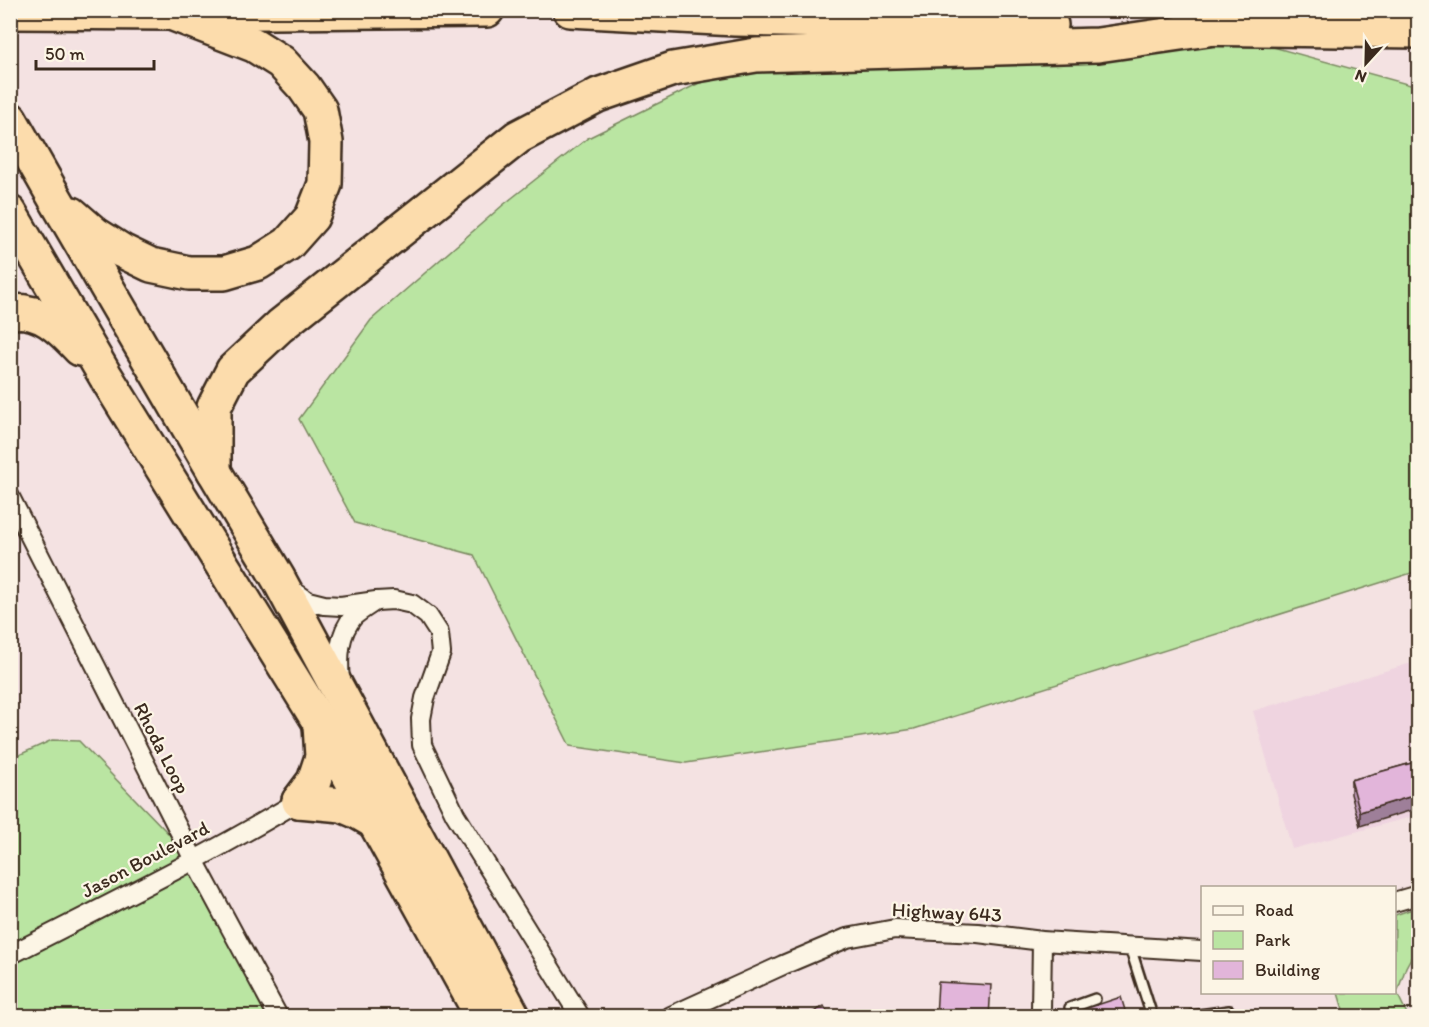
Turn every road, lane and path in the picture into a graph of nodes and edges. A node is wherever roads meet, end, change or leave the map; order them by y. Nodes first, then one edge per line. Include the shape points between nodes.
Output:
1 (487, 10) edge
2 (570, 10) edge
3 (781, 10) edge
4 (13, 12) edge
5 (171, 13) junction
6 (735, 19) junction
7 (1208, 28) junction
8 (1419, 31) edge
9 (10, 119) edge
10 (56, 200) junction
11 (10, 213) edge
12 (10, 312) edge
13 (106, 377) junction
14 (214, 471) junction
15 (10, 497) edge
16 (278, 578) junction
17 (375, 601) junction
18 (341, 694) junction
19 (320, 723) junction
20 (299, 801) junction
21 (375, 822) junction
22 (194, 860) junction
23 (1419, 895) edge
24 (1396, 903) edge
25 (1042, 941) junction
26 (1130, 947) junction
27 (1201, 951) edge
28 (10, 955) edge
29 (1095, 999) dead end
30 (278, 1017) edge
31 (482, 1017) edge
32 (513, 1017) edge
33 (580, 1017) edge
34 (671, 1017) edge
35 (1042, 1017) edge
36 (1072, 1017) edge
37 (1152, 1017) edge
38 (1192, 1017) edge
39 (1231, 1017) edge

1 - 5 highway
2 - 6 highway
3 - 6 highway
4 - 5 highway
5 - 10 highway via 254,45 281,62 320,110 326,142 325,183 312,217 288,244 258,263 224,273 189,273 151,265 122,251 95,234
6 - 7 highway
7 - 8 highway
7 - 14 highway via 1098,45 756,55 673,69 598,95 518,137 280,326 233,370 214,407
9 - 10 highway
10 - 14 highway
11 - 13 highway
12 - 13 highway via 44,318 61,330
13 - 19 highway
14 - 16 highway
15 - 22 street, Rhoda Loop
16 - 17 street via 294,593 314,603 341,606
16 - 18 highway
17 - 18 street via 355,615 346,628 338,665
17 - 33 street via 412,604 428,616 439,633 441,653 425,698 422,745 455,814
18 - 32 highway
19 - 20 highway via 322,757 314,781
19 - 21 highway
20 - 21 highway via 342,805
20 - 22 street, Jason Boulevard
21 - 31 highway
22 - 28 street, Jason Boulevard
22 - 30 street, Rhoda Loop
23 - 24 street
25 - 26 street, Highway 643
25 - 34 street, Highway 643 via 895,929 848,938
25 - 35 street
26 - 27 street, Highway 643
26 - 37 lane
29 - 36 lane via 1070,1008
38 - 39 lane via 1229,1011

